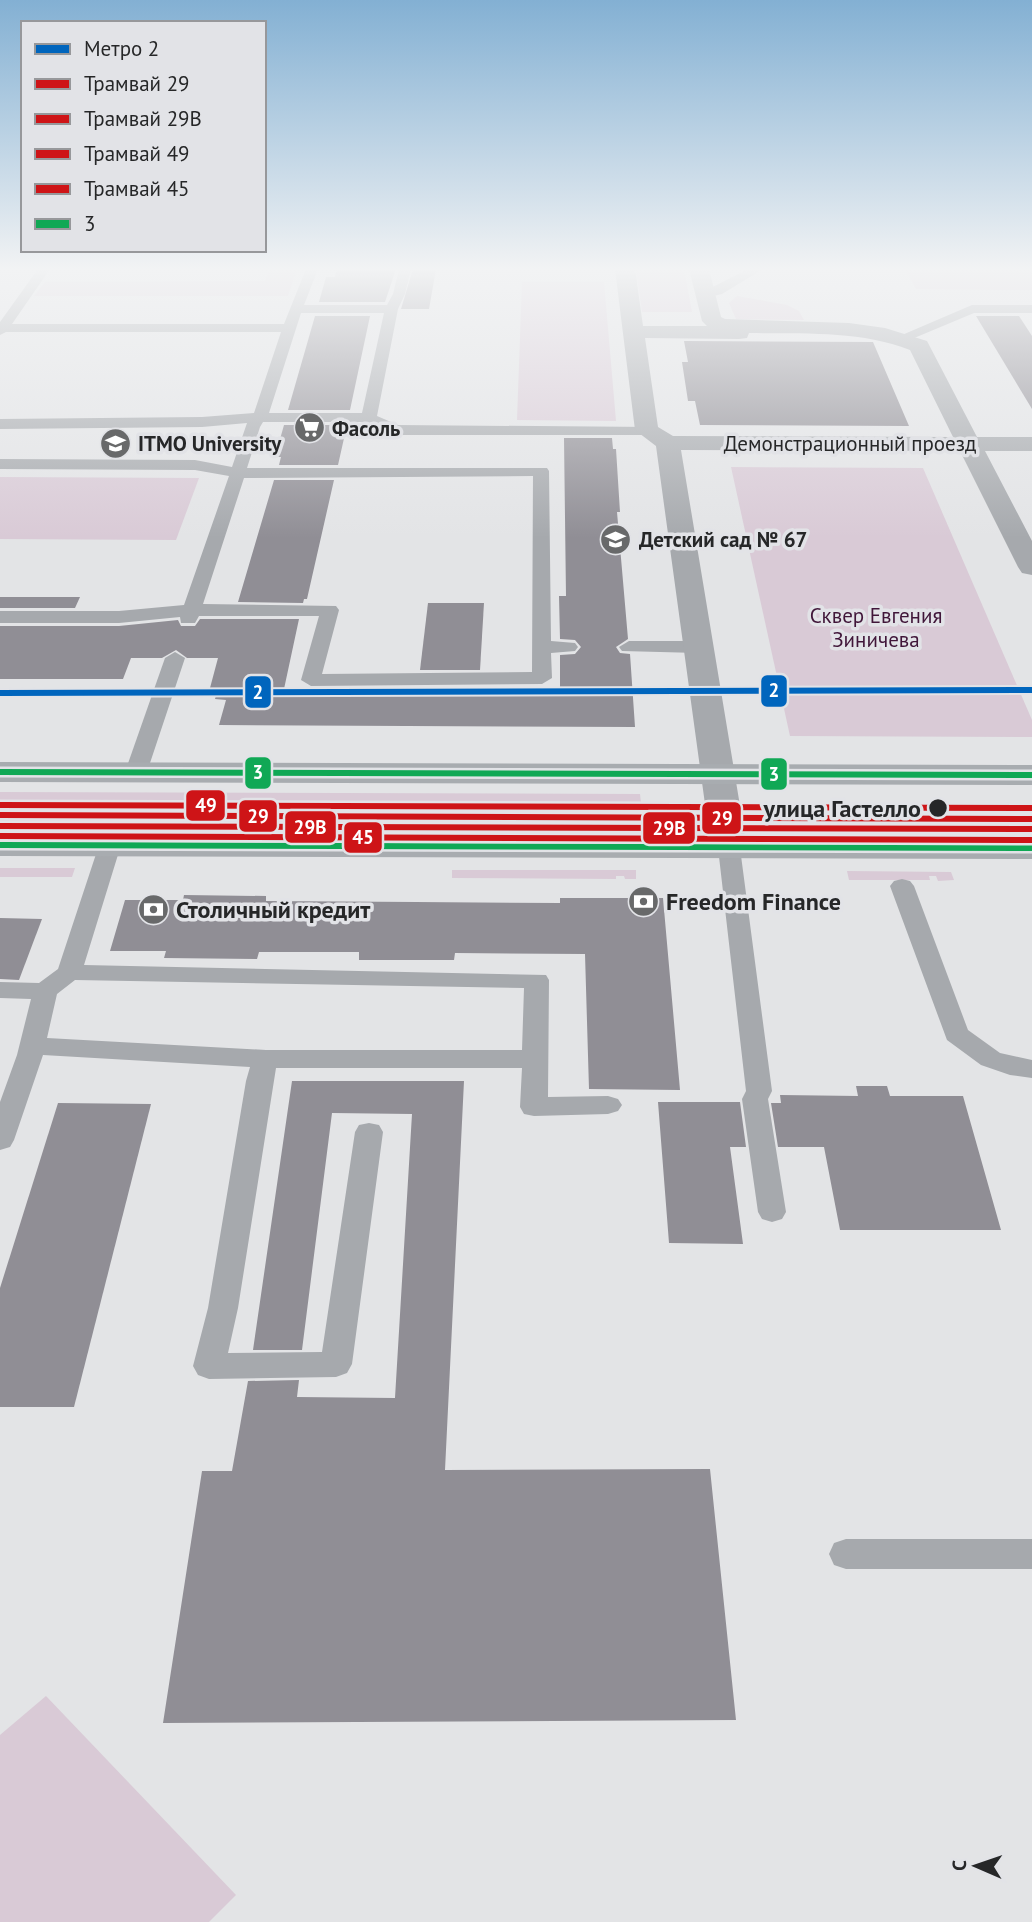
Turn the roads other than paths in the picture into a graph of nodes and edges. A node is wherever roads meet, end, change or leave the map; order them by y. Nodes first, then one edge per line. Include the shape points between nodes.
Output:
1 (279, 359) edge
2 (381, 359) edge
3 (639, 359) edge
4 (925, 359) edge
5 (260, 417) junction
6 (369, 418) junction
7 (0, 424) edge
8 (657, 436) junction
9 (969, 444) junction
10 (1032, 444) edge
11 (0, 464) edge
12 (239, 473) junction
13 (1032, 567) edge
14 (189, 615) junction
15 (0, 617) edge
16 (544, 647) junction
17 (568, 647) dead end
18 (629, 647) dead end
19 (698, 647) junction
20 (175, 658) dead end
21 (0, 772) edge
22 (136, 772) junction
23 (718, 774) junction
24 (1032, 775) edge
25 (0, 845) edge
26 (110, 845) junction
27 (729, 848) junction
28 (1032, 848) edge
29 (902, 886) dead end
30 (69, 972) junction
31 (0, 990) edge
32 (45, 991) junction
33 (32, 1046) junction
34 (266, 1059) junction
35 (535, 1059) junction
36 (1032, 1069) edge
37 (608, 1105) dead end
38 (369, 1132) dead end
39 (0, 1140) edge
40 (772, 1212) dead end
41 (846, 1554) dead end
42 (1032, 1554) edge

1 - 5 lane
2 - 6 lane
3 - 8 street
4 - 9 street
5 - 6 lane
5 - 7 lane
5 - 12 lane via 252,426
6 - 8 lane via 396,430
8 - 9 street, Демонстрационный проезд
8 - 19 street
9 - 10 street, Демонстрационный проезд
9 - 13 street
11 - 12 lane via 195,465
12 - 14 lane
12 - 16 lane via 541,471
14 - 15 lane
14 - 16 lane via 330,610 312,680 542,678
16 - 17 lane
18 - 19 lane
19 - 23 street
20 - 22 lane
21 - 22 main road
22 - 23 main road
23 - 24 main road
23 - 27 street
25 - 26 main road
26 - 27 main road
26 - 30 lane
27 - 28 main road
27 - 40 lane via 759,1091 755,1099
29 - 36 lane via 956,1034 972,1051 994,1063
30 - 32 lane
30 - 35 lane via 537,980
31 - 32 lane
32 - 33 lane
33 - 34 lane
33 - 39 lane
34 - 35 lane
34 - 38 lane via 258,1081 223,1308 209,1366 336,1364
35 - 37 lane via 534,1107
41 - 42 lane

